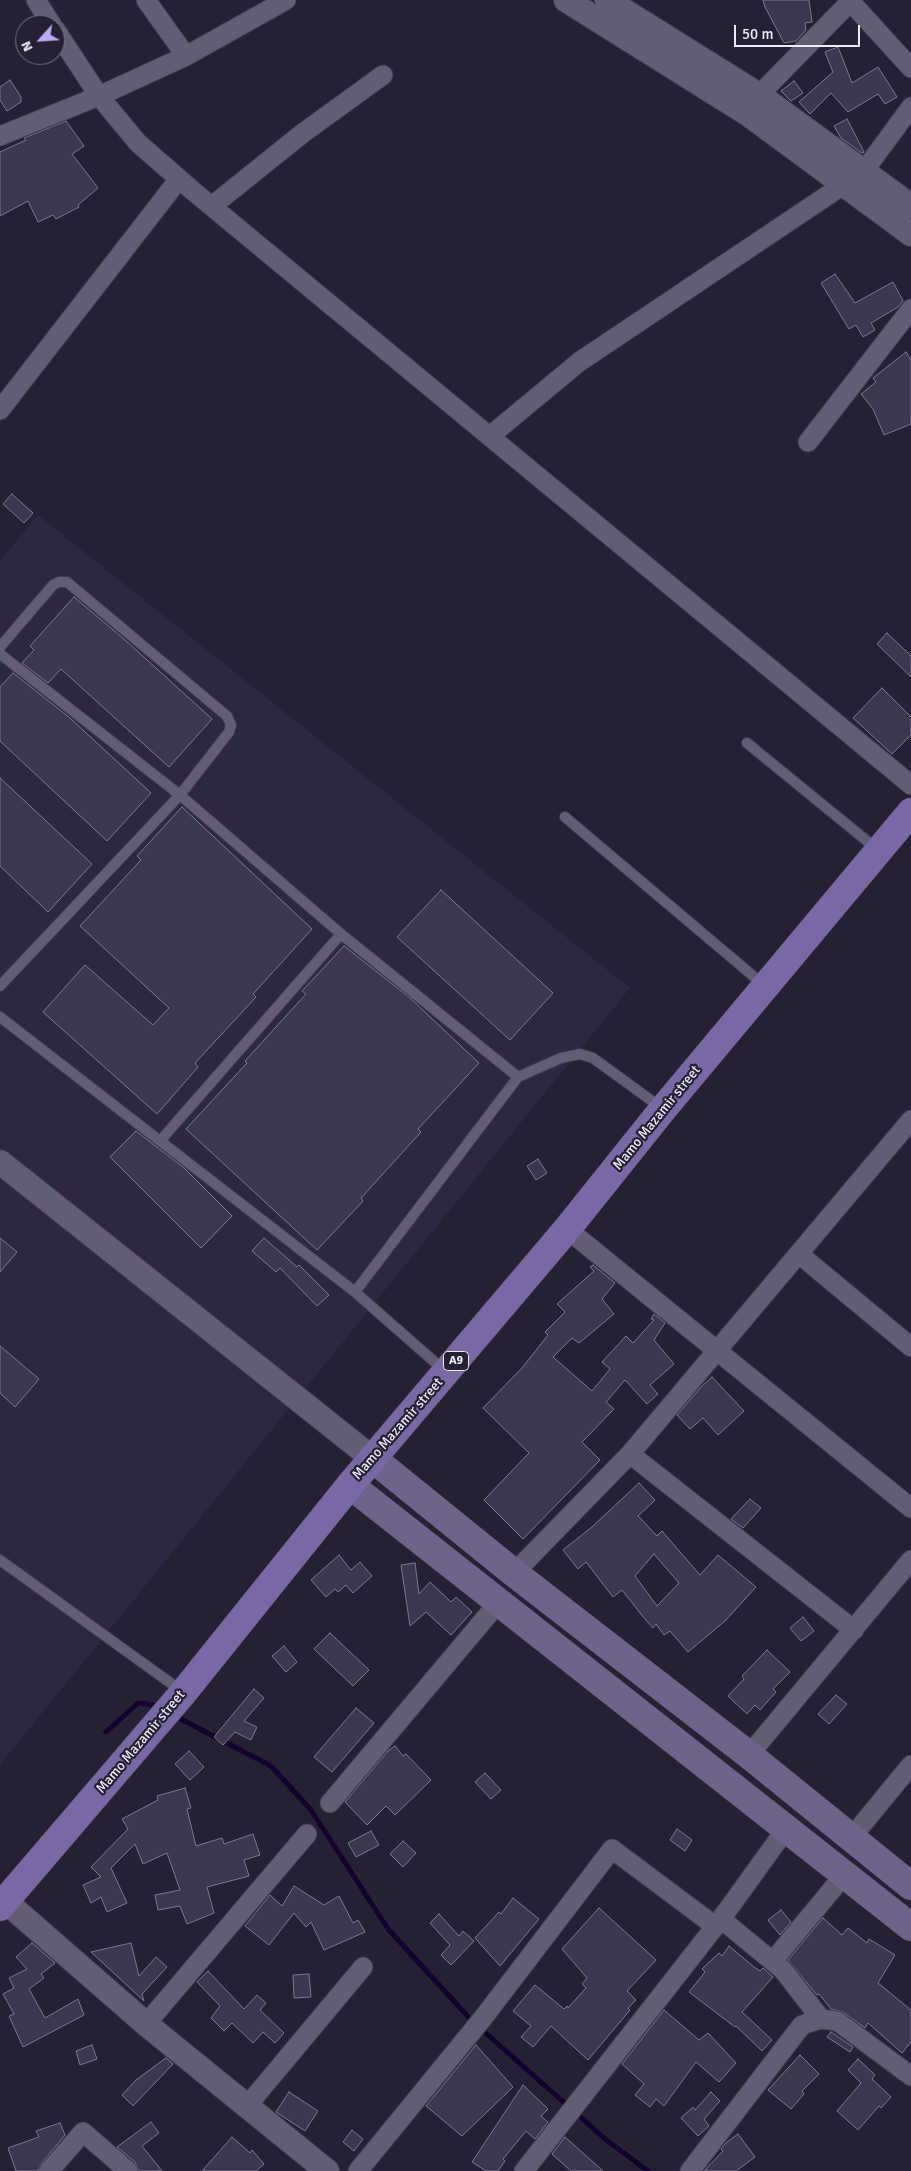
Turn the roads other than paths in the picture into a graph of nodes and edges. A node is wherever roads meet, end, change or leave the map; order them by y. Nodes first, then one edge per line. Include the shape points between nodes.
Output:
1 (36, 0) edge
2 (146, 0) edge
3 (286, 0) edge
4 (566, 0) edge
5 (607, 0) edge
6 (850, 1) edge
7 (46, 15) edge
8 (65, 45) edge
9 (186, 56) junction
10 (911, 68) edge
11 (383, 75) dead end
12 (759, 95) junction
13 (98, 96) junction
14 (911, 107) edge
15 (2, 130) edge
16 (864, 172) junction
17 (179, 179) junction
18 (845, 186) junction
19 (212, 206) junction
20 (911, 206) edge
21 (911, 234) edge
22 (911, 309) edge
23 (0, 410) edge
24 (490, 436) junction
25 (808, 442) dead end
26 (0, 647) edge
27 (0, 654) edge
28 (747, 743) dead end
29 (911, 785) edge
30 (180, 795) junction
31 (911, 812) edge
32 (565, 817) dead end
33 (879, 851) junction
34 (341, 934) junction
35 (0, 986) edge
36 (766, 986) junction
37 (0, 1017) edge
38 (518, 1077) junction
39 (663, 1109) junction
40 (911, 1120) edge
41 (160, 1141) junction
42 (0, 1162) edge
43 (567, 1229) junction
44 (799, 1254) junction
45 (355, 1292) junction
46 (911, 1347) edge
47 (717, 1351) junction
48 (446, 1372) junction
49 (630, 1454) junction
50 (372, 1458) junction
51 (350, 1485) junction
52 (911, 1508) edge
53 (0, 1560) edge
54 (911, 1560) edge
55 (514, 1573) junction
56 (498, 1603) junction
57 (854, 1630) junction
58 (183, 1693) junction
59 (749, 1755) junction
60 (911, 1765) edge
61 (330, 1803) dead end
62 (786, 1830) junction
63 (307, 1834) dead end
64 (851, 1838) junction
65 (844, 1875) junction
66 (911, 1886) edge
67 (2, 1904) edge
68 (718, 1922) junction
69 (911, 1927) edge
70 (773, 1961) junction
71 (363, 1967) dead end
72 (821, 2019) junction
73 (146, 2024) junction
74 (911, 2076) edge
75 (247, 2106) junction
76 (49, 2171) edge
77 (128, 2171) edge
78 (326, 2171) edge
79 (358, 2171) edge
80 (524, 2171) edge
81 (690, 2171) edge

1 - 7 street
2 - 9 street
3 - 9 street
4 - 18 street via 748,114
5 - 12 street
6 - 10 street
6 - 12 street
8 - 13 street
9 - 13 street
11 - 19 street via 303,133
12 - 16 street
13 - 15 street
13 - 17 street via 138,143
14 - 16 street
16 - 18 street
16 - 20 street
17 - 19 street
17 - 23 street
18 - 21 street
18 - 24 street via 580,362
19 - 24 street
22 - 25 street
24 - 29 street
26 - 30 lane via 53,585 67,582 227,716 231,725 229,732
27 - 30 lane
28 - 33 lane
30 - 34 lane
30 - 35 lane
31 - 33 main road, Mamo Mazamir street / A9
32 - 36 lane
33 - 36 main road, Mamo Mazamir street / A9
34 - 38 lane
34 - 41 lane
36 - 39 main road, Mamo Mazamir street / A9
37 - 41 lane
38 - 39 lane via 561,1058 580,1054 592,1058
38 - 45 lane
39 - 43 main road, Mamo Mazamir street / A9
40 - 44 street
41 - 45 lane
42 - 50 street
43 - 47 street
43 - 48 main road, Mamo Mazamir street / A9
44 - 46 street
44 - 47 street
45 - 48 lane
47 - 49 street
47 - 52 street
48 - 50 main road, Mamo Mazamir street / A9
49 - 55 street
49 - 57 street
50 - 51 main road, Mamo Mazamir street / A9
50 - 55 main road
51 - 56 main road
51 - 58 main road, Mamo Mazamir street / A9
53 - 58 lane
54 - 57 street
55 - 59 main road
56 - 61 street
56 - 62 main road
57 - 59 street
58 - 67 main road, Mamo Mazamir street / A9
59 - 64 main road
60 - 64 street
62 - 65 main road
62 - 68 street
63 - 73 street
64 - 66 main road
65 - 69 main road
65 - 70 street
67 - 73 street
68 - 70 street
68 - 79 street via 612,1849 470,2035
68 - 80 street
70 - 72 street
71 - 75 street
72 - 74 street via 837,2021
72 - 81 street via 802,2024
73 - 75 street
75 - 78 street
76 - 77 street via 83,2132

